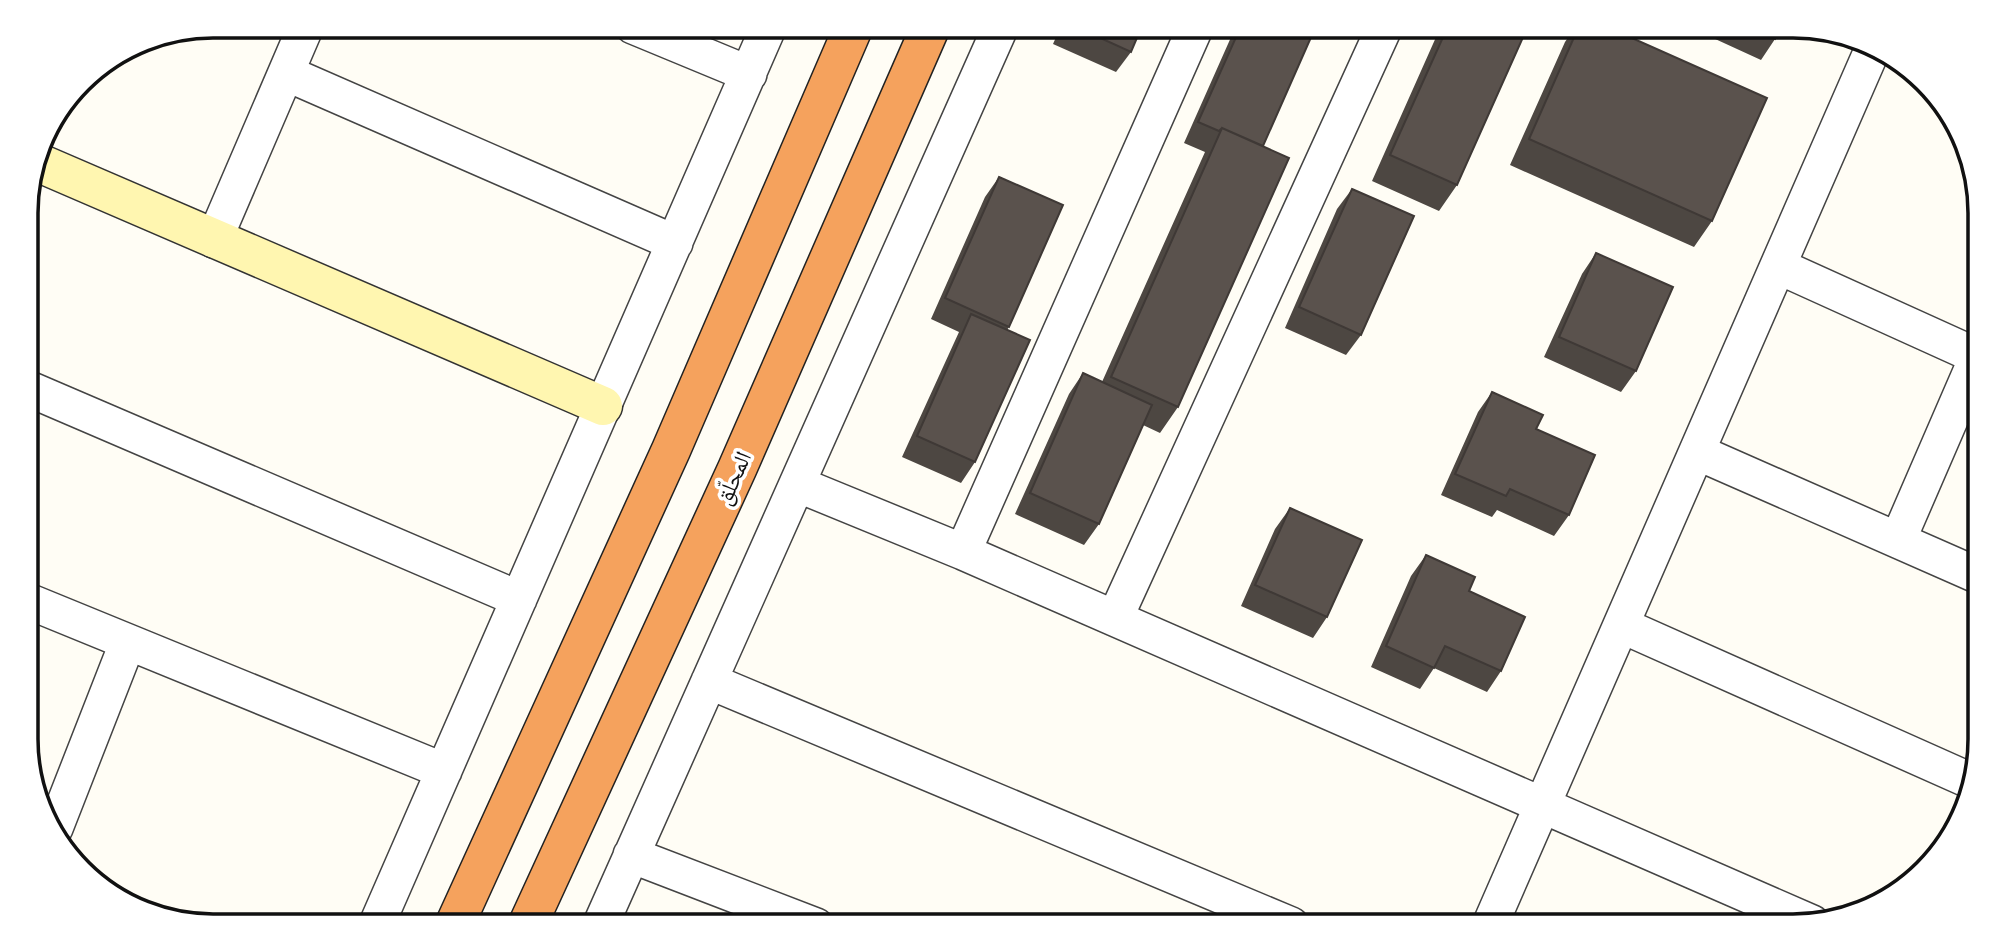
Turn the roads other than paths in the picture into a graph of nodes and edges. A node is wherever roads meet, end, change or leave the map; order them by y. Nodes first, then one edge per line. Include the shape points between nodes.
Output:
1 (1191, 38) edge
2 (1379, 38) edge
3 (300, 39) edge
4 (664, 39) edge
5 (764, 39) edge
6 (848, 39) edge
7 (926, 39) edge
8 (995, 39) edge
9 (1869, 57) edge
10 (286, 73) junction
11 (749, 74) junction
12 (45, 165) edge
13 (214, 240) junction
14 (675, 243) junction
15 (1778, 266) junction
16 (1968, 351) edge
17 (1968, 378) edge
18 (39, 393) edge
19 (603, 406) junction
20 (1697, 452) junction
21 (797, 484) junction
22 (1898, 540) junction
23 (963, 552) junction
24 (1968, 571) edge
25 (519, 599) junction
26 (38, 606) edge
27 (1115, 618) junction
28 (1621, 625) junction
29 (127, 643) junction
30 (709, 681) junction
31 (444, 771) junction
32 (1963, 777) edge
33 (1543, 805) junction
34 (59, 819) edge
35 (631, 855) junction
36 (1261, 913) edge
37 (1495, 913) edge
38 (1789, 913) edge
39 (381, 914) edge
40 (460, 914) edge
41 (533, 914) edge
42 (605, 914) edge
43 (784, 914) edge

1 - 23 street
2 - 27 street
3 - 10 street
4 - 11 street
5 - 11 street
6 - 40 highway via 671,450
7 - 41 highway, المحلّق via 737,470
8 - 21 street
9 - 15 street
10 - 13 street
10 - 14 street
11 - 14 street
12 - 13 street
13 - 19 street
14 - 19 street
15 - 16 street
15 - 20 street
17 - 22 street
18 - 25 street
19 - 25 street
20 - 22 street
20 - 28 street
21 - 23 street
21 - 30 street
22 - 24 street
23 - 27 street
25 - 31 street
26 - 29 street
27 - 33 street
28 - 32 street
28 - 33 street
29 - 31 street
29 - 34 street
30 - 35 street
30 - 36 street
31 - 39 street
33 - 37 street
33 - 38 street
35 - 42 street
35 - 43 street

